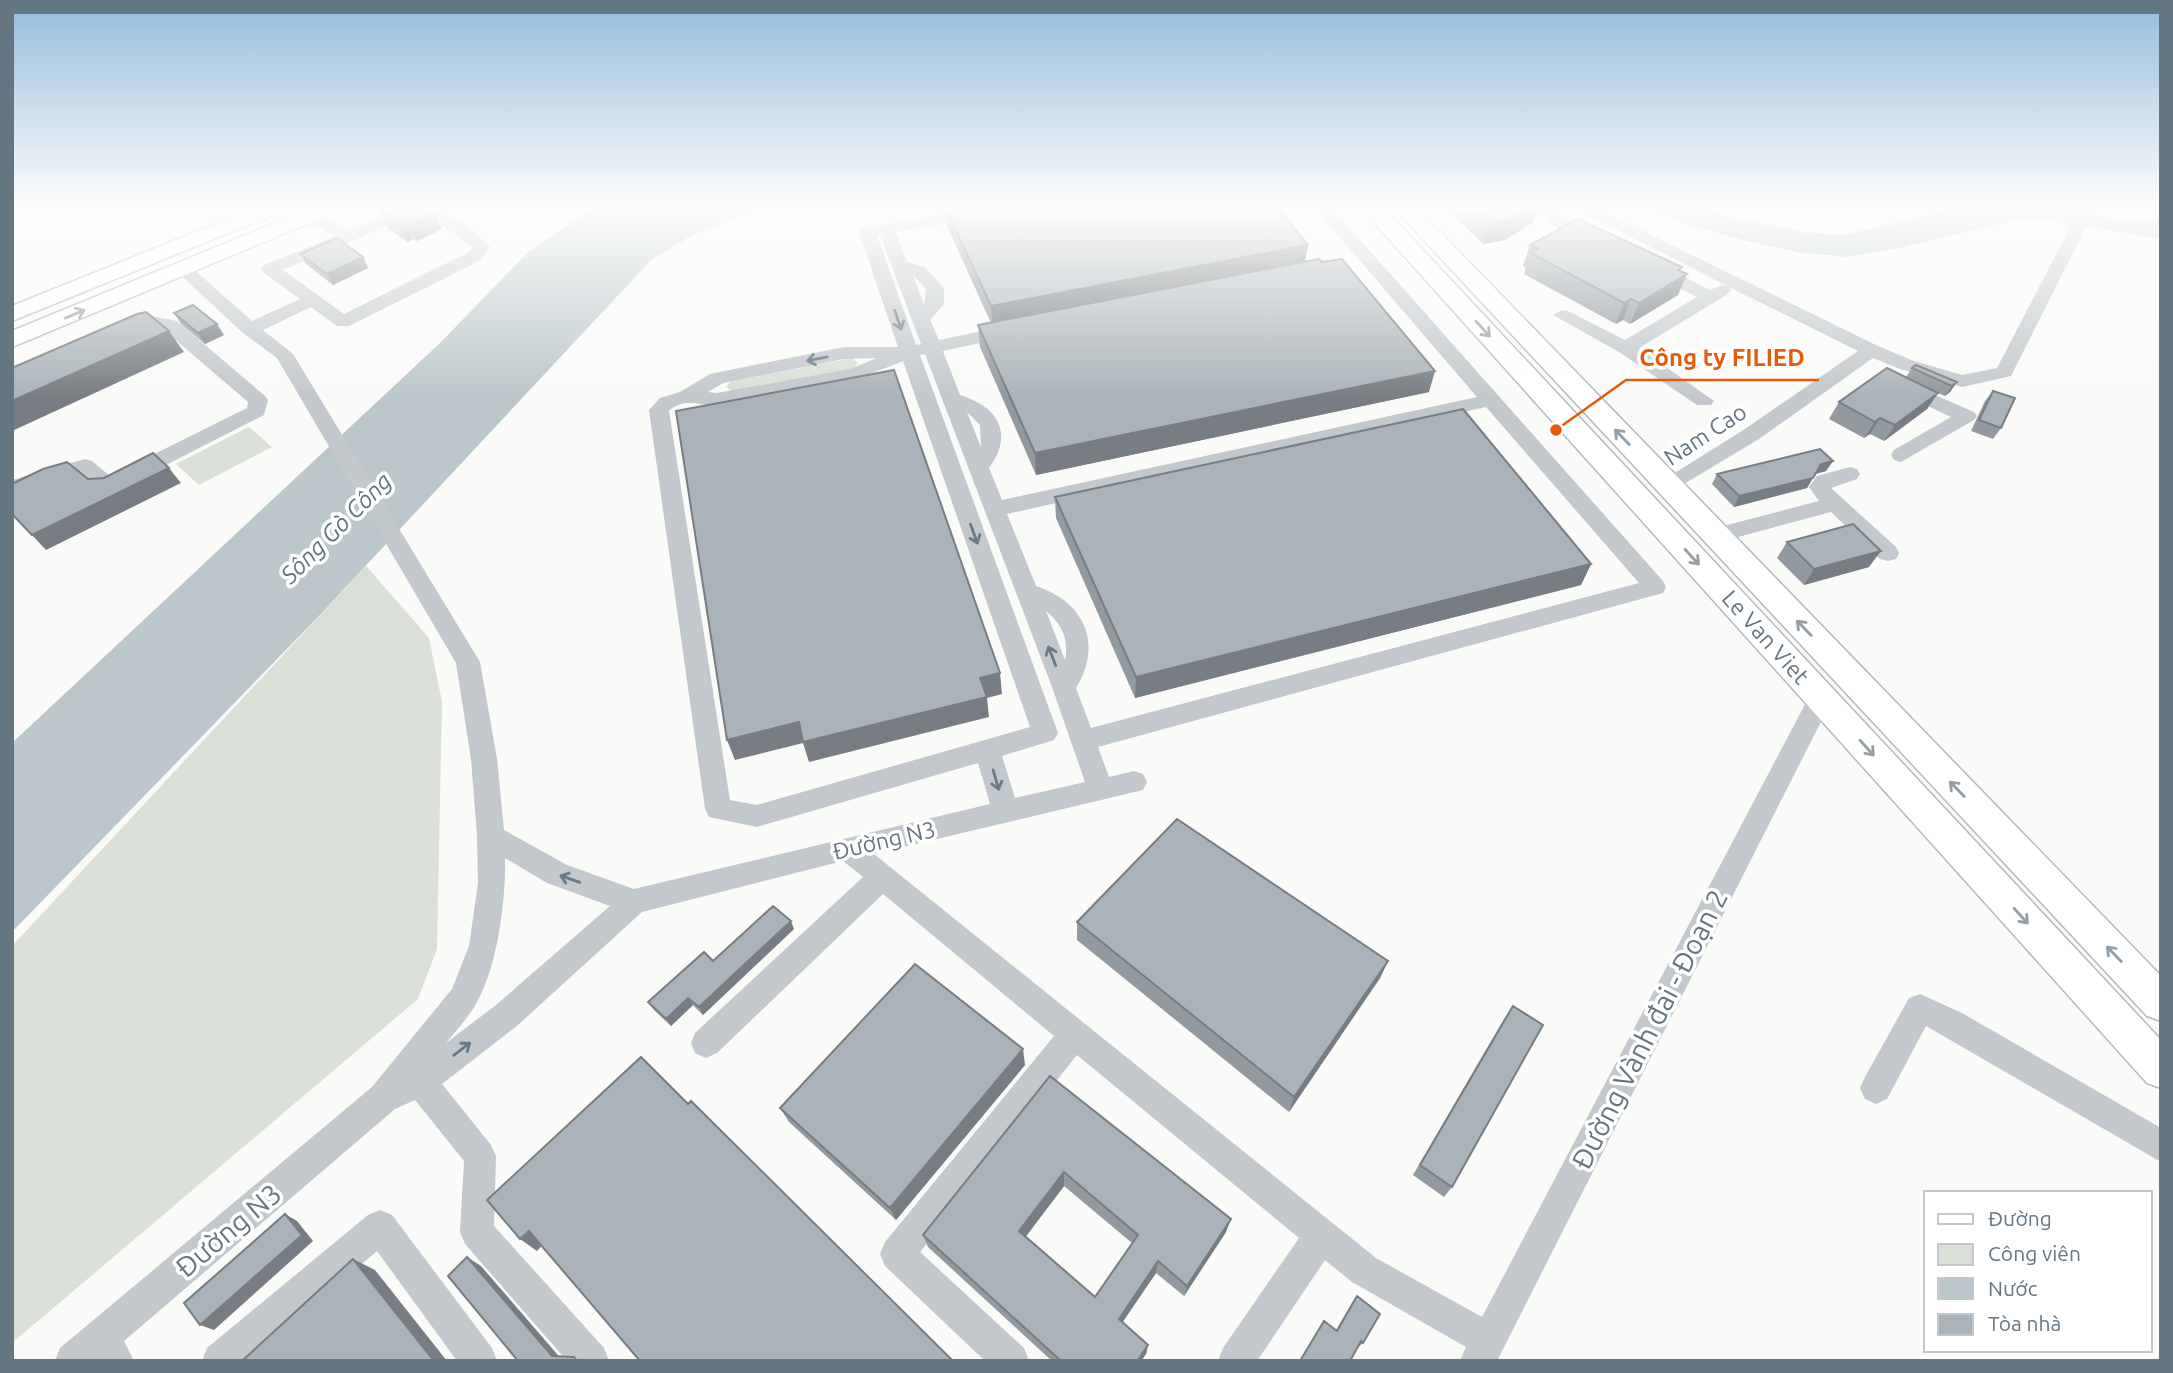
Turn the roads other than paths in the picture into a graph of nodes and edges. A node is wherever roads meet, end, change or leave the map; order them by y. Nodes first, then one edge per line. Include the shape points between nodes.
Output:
1 (102, 270) edge
2 (120, 270) edge
3 (180, 270) edge
4 (184, 270) edge
5 (271, 270) edge
6 (448, 270) edge
7 (887, 270) edge
8 (902, 270) edge
9 (1367, 270) edge
10 (1429, 270) edge
11 (1464, 270) edge
12 (1656, 270) edge
13 (1708, 270) edge
14 (2056, 270) edge
15 (1734, 283) junction
16 (1711, 297) junction
17 (313, 300) junction
18 (12, 306) edge
19 (12, 314) edge
20 (1562, 315) dead end
21 (1027, 328) edge
22 (250, 329) junction
23 (114, 338) edge
24 (12, 340) edge
25 (932, 346) junction
26 (1626, 348) junction
27 (1871, 350) junction
28 (909, 352) junction
29 (1908, 365) junction
30 (717, 378) junction
31 (687, 396) junction
32 (717, 399) junction
33 (1490, 400) junction
34 (1704, 401) dead end
35 (1901, 454) dead end
36 (1850, 474) dead end
37 (1669, 486) junction
38 (12, 487) edge
39 (1835, 504) junction
40 (1646, 507) junction
41 (995, 509) junction
42 (1716, 535) junction
43 (1888, 552) dead end
44 (1821, 698) junction
45 (1082, 741) junction
46 (987, 748) junction
47 (1134, 782) dead end
48 (1100, 789) junction
49 (1006, 812) junction
50 (491, 836) junction
51 (846, 848) junction
52 (882, 877) junction
53 (634, 902) junction
54 (2161, 1003) edge
55 (1075, 1034) junction
56 (706, 1043) dead end
57 (2161, 1069) edge
58 (420, 1082) junction
59 (1876, 1088) dead end
60 (383, 1097) junction
61 (2161, 1146) edge
62 (1321, 1235) junction
63 (109, 1348) edge
64 (1483, 1350) edge
65 (73, 1361) edge
66 (220, 1361) edge
67 (479, 1361) edge
68 (591, 1361) edge
69 (1012, 1361) edge
70 (1236, 1361) edge

1 - 18 main road
2 - 19 main road
24 -> 3 main road
4 - 22 street
5 - 17 street
6 - 17 street via 343,322
7 -> 28 street
8 - 25 street
9 - 33 street
10 -> 40 main road, Le Van Viet
37 -> 11 main road, Le Van Viet
12 - 16 street
13 - 15 street
14 - 29 street via 2004,372 1962,381
15 - 16 street
15 - 27 street
16 - 26 street
17 - 22 street
20 - 26 street
21 - 25 street
22 - 50 street, Đường N3 via 284,354 468,662
23 - 38 street via 152,322 170,325 258,400 257,411 108,486 85,466
25 - 28 street
25 - 41 street
26 - 34 street
27 - 29 street
27 - 37 street, Nam Cao
28 -> 30 street via 844,353
28 - 32 street via 855,374
28 -> 46 street via 1045,733
29 - 35 street via 1886,379 1967,416
30 - 31 street
30 - 32 street
31 - 32 street
31 - 46 street via 667,402 659,410 718,810 757,816
33 - 41 street
33 - 45 street via 1654,587
36 - 39 street via 1821,483 1821,491
37 - 40 main road
37 - 42 main road, Le Van Viet
39 - 42 street
39 - 43 street
40 -> 44 main road, Le Van Viet
41 - 45 street via 1027,592 1052,602 1075,632 1078,660 1064,687
54 -> 42 main road, Le Van Viet
44 -> 57 main road, Le Van Viet
44 - 64 street, Đường Vành đai - Đoạn 2
45 - 48 street
46 -> 49 street
47 - 48 street, Đường N3
48 - 49 street, Đường N3
49 - 51 street, Đường N3
53 -> 50 street via 557,874
50 - 60 street, Đường N3 via 492,883 484,946 463,998
51 - 52 street
51 - 53 street, Đường N3
52 - 55 street
52 - 56 street
58 -> 53 street, Đường N3 via 507,1015
55 - 62 street
55 - 69 street via 897,1254
58 - 60 street, Đường N3
58 - 68 street via 480,1156 477,1233
59 - 61 street via 1920,1008
60 - 63 street, Đường N3
62 - 64 street via 1364,1270
62 - 70 street
63 - 65 street, Đường N3
66 - 67 street via 380,1227

